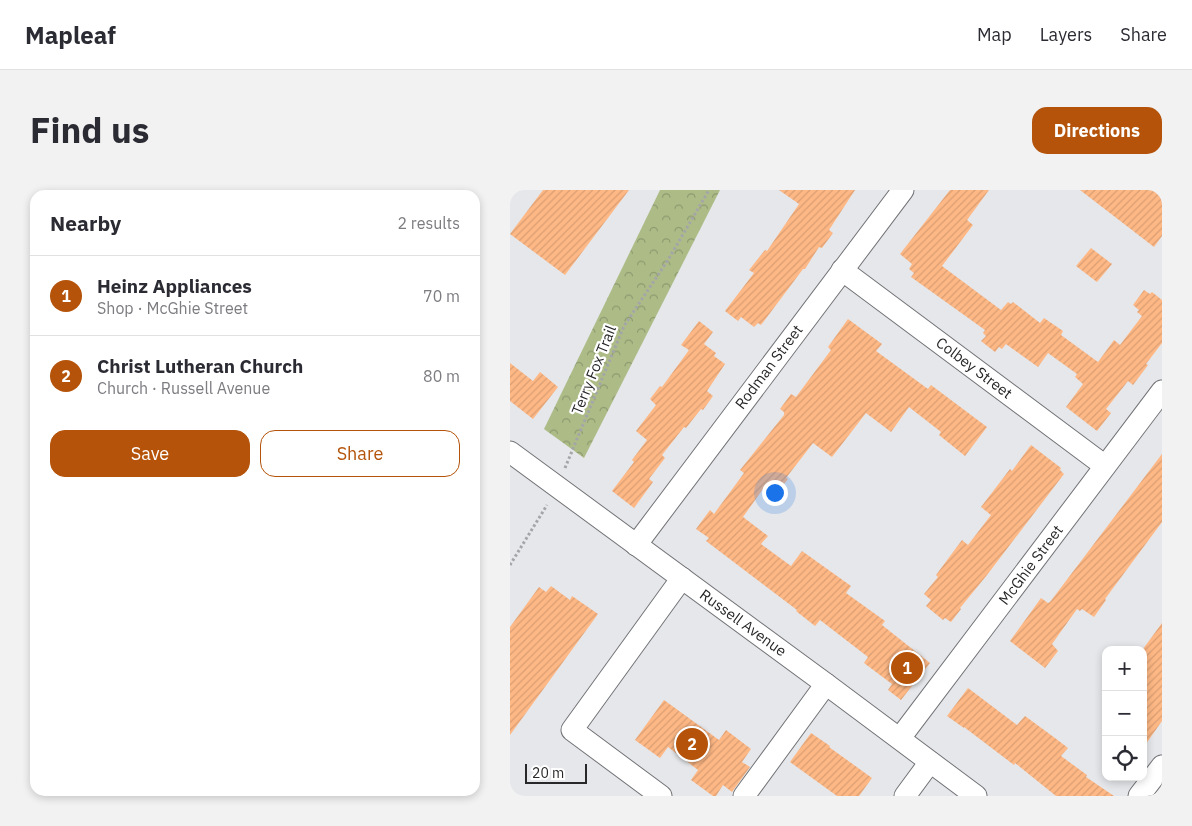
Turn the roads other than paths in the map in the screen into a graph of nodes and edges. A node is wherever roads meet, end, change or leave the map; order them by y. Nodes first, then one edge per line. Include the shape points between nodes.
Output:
1 (903, 190) edge
2 (842, 270) junction
3 (1162, 390) edge
4 (512, 457) edge
5 (1105, 466) junction
6 (636, 544) junction
7 (682, 578) junction
8 (826, 684) junction
9 (900, 738) junction
10 (930, 762) junction
11 (1162, 766) edge
12 (661, 796) edge
13 (744, 796) edge
14 (905, 796) edge
15 (976, 796) edge
16 (1139, 796) edge

1 - 2 street, Rodman Street
2 - 5 street, Colbey Street
2 - 6 street, Rodman Street
3 - 5 street, McGhie Street
4 - 6 street, Russell Avenue
5 - 9 street, McGhie Street
6 - 7 street, Russell Avenue
7 - 8 street, Russell Avenue
7 - 12 street via 572,730
8 - 9 street, Russell Avenue
8 - 13 street
9 - 10 street, Russell Avenue
10 - 14 street
10 - 15 street, Russell Avenue
11 - 16 street

